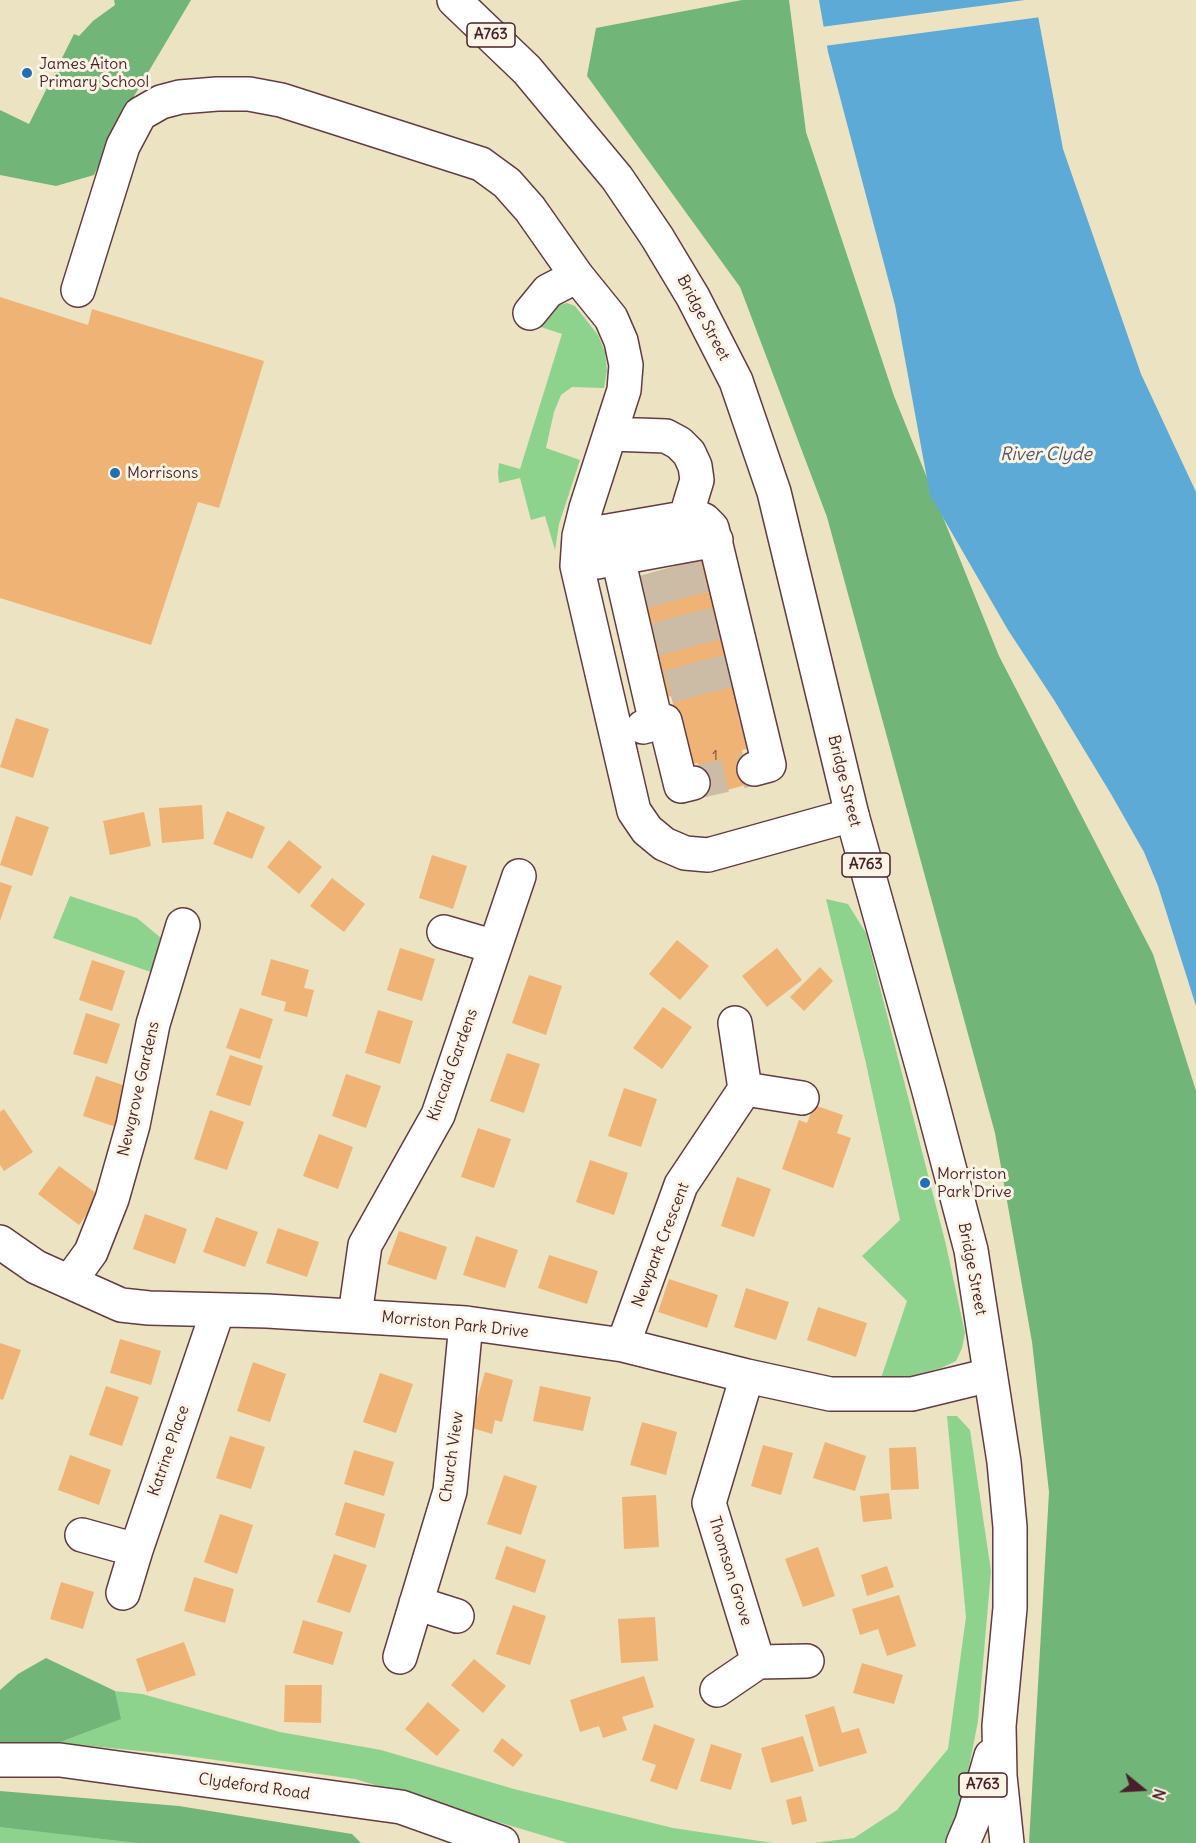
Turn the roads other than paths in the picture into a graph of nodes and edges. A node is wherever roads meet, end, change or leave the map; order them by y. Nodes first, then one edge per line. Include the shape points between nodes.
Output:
1 (454, 0) edge
2 (577, 276) junction
3 (78, 290) dead end
4 (530, 313) dead end
5 (610, 434) junction
6 (578, 551) junction
7 (662, 552) junction
8 (666, 721) junction
9 (616, 733) junction
10 (754, 769) dead end
11 (693, 783) dead end
12 (852, 815) junction
13 (519, 876) dead end
14 (183, 925) dead end
15 (444, 932) dead end
16 (495, 947) junction
17 (735, 1023) dead end
18 (745, 1089) junction
19 (802, 1098) dead end
20 (0, 1242) edge
21 (70, 1281) junction
22 (218, 1310) junction
23 (355, 1316) junction
24 (466, 1323) junction
25 (623, 1345) junction
26 (990, 1375) junction
27 (747, 1376) junction
28 (82, 1535) dead end
29 (136, 1550) junction
30 (123, 1593) dead end
31 (416, 1603) junction
32 (457, 1616) dead end
33 (400, 1657) dead end
34 (807, 1661) dead end
35 (758, 1662) junction
36 (717, 1690) dead end
37 (999, 1726) junction
38 (0, 1760) edge
39 (502, 1843) edge
40 (963, 1843) edge
41 (1007, 1843) edge

1 - 12 street, Bridge Street / A763 via 527,70 617,178 687,287 736,381 774,492
2 - 3 street via 530,209 507,183 482,164 281,100 218,94 180,97 140,114 123,146
2 - 4 street via 548,291
2 - 5 street via 611,318 621,341 626,365 624,390
5 - 6 street
5 - 7 street via 666,436 689,453 695,466 697,480
6 - 7 street
6 - 7 street
6 - 9 street
7 - 8 street
7 - 10 street via 716,540 746,699 769,765
8 - 9 street
8 - 11 street via 681,786
9 - 12 street via 634,811 647,830 664,844 685,852 708,855
12 - 26 street, Bridge Street / A763 via 971,1250
13 - 16 street, Kincaid Gardens
14 - 21 street, Newgrove Gardens via 153,1024 134,1125 112,1198 91,1252
15 - 16 street
16 - 23 street, Kincaid Gardens via 438,1115 365,1245
17 - 18 street
18 - 19 street
18 - 25 street, Newpark Crescent via 681,1185
20 - 21 street, Morriston Park Drive via 36,1267
21 - 22 street, Morriston Park Drive via 121,1305
22 - 23 street, Morriston Park Drive
22 - 29 street, Katrine Place
23 - 24 street, Morriston Park Drive
24 - 25 street, Morriston Park Drive
24 - 31 street, Church View via 450,1491
25 - 27 street, Morriston Park Drive
26 - 27 street, Morriston Park Drive via 912,1394 830,1394
26 - 37 street, Bridge Street / A763 via 1010,1527 1010,1608
27 - 35 street, Thomson Grove via 710,1503
28 - 29 street
29 - 30 street, Katrine Place
31 - 32 street
31 - 33 street, Church View
34 - 35 street
35 - 36 street
37 - 40 street, Bridge Street / A763
37 - 41 street, Bridge Street / A763
38 - 39 street, Clydeford Road via 60,1760 401,1807

